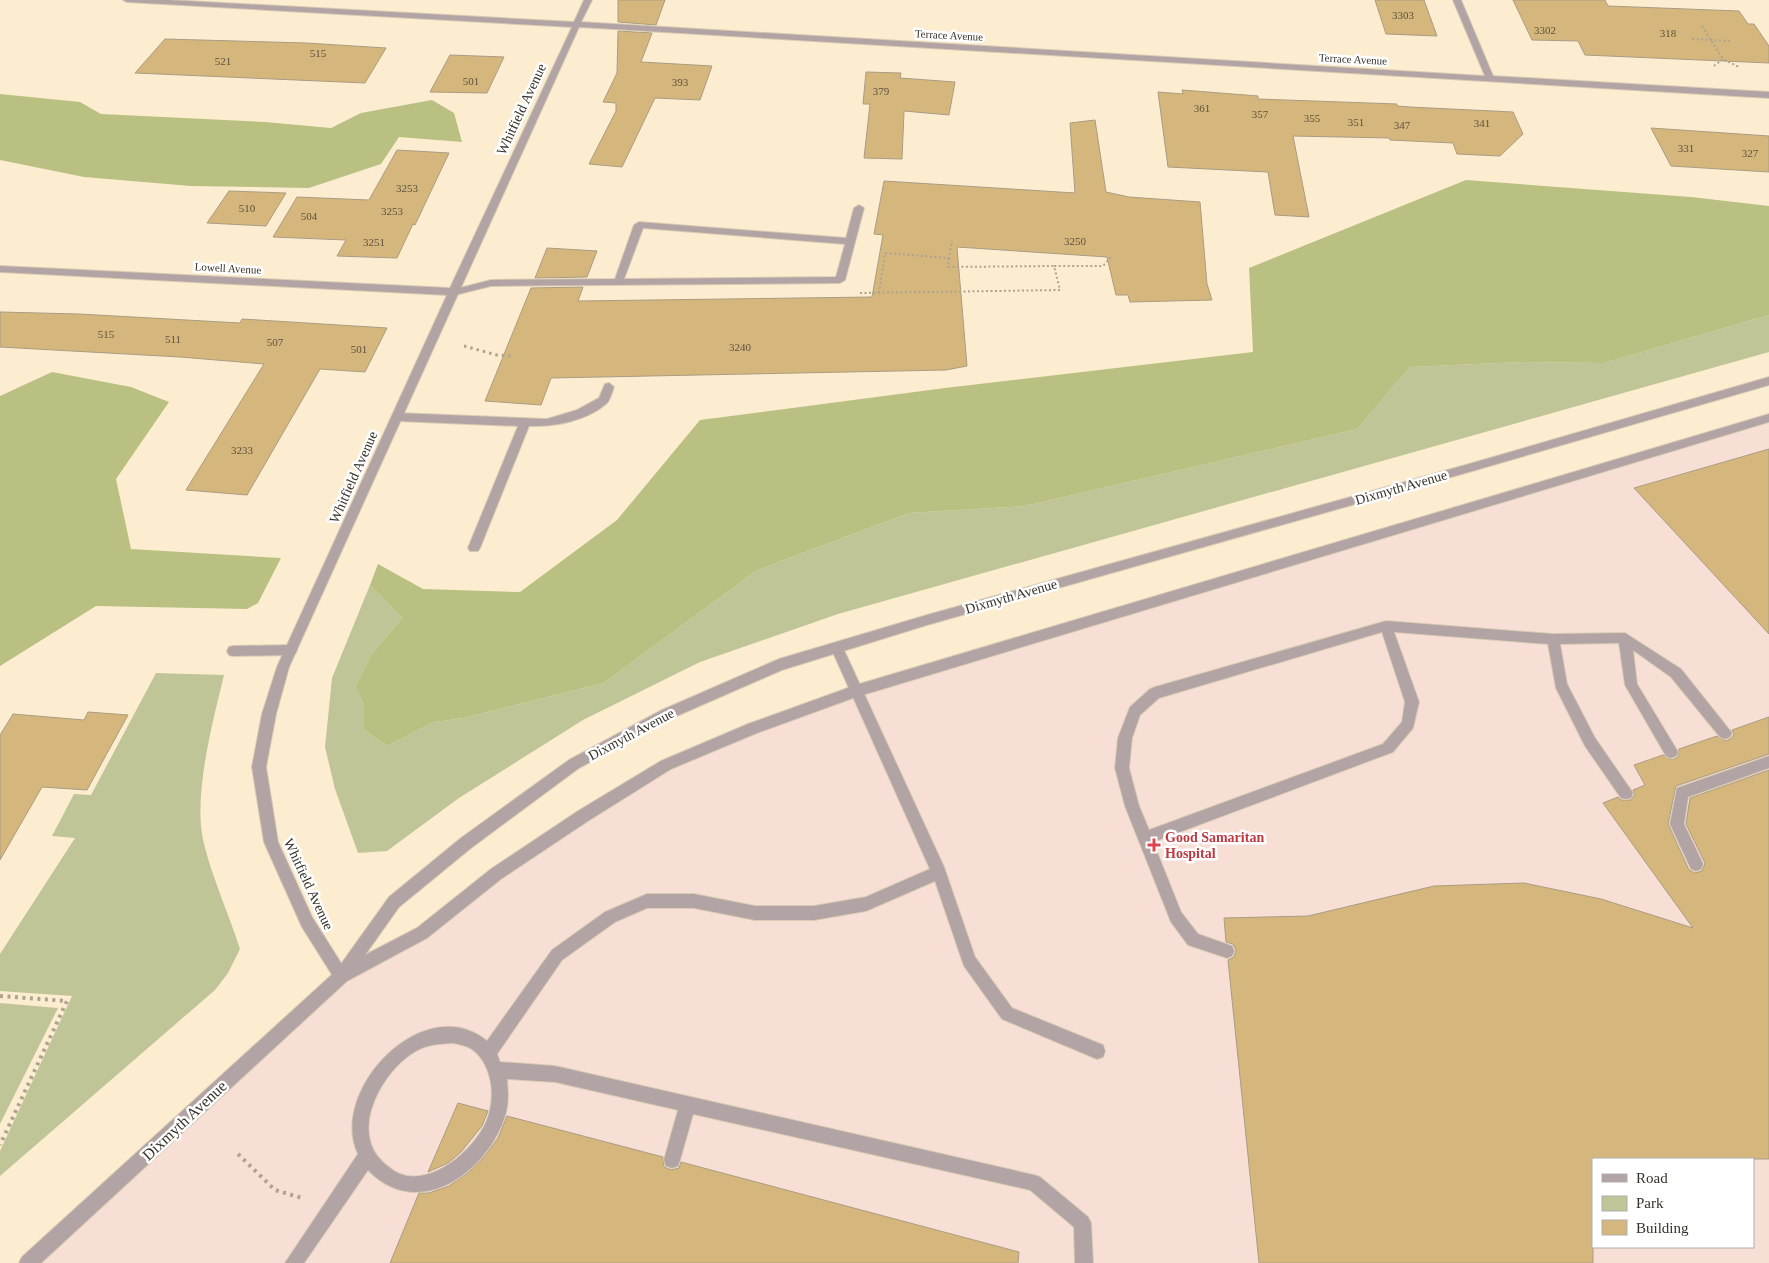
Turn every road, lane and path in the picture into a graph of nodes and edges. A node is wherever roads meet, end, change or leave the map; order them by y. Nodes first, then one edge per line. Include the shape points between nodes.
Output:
1 (127, 0) edge
2 (588, 0) edge
3 (1457, 0) edge
4 (576, 24) junction
5 (1702, 26) dead end
6 (1692, 39) dead end
7 (1711, 40) junction
8 (1730, 41) dead end
9 (1723, 59) dead end
10 (1490, 78) junction
11 (1769, 95) edge
12 (859, 208) dead end
13 (851, 240) junction
14 (952, 241) dead end
15 (949, 258) junction
16 (1054, 266) dead end
17 (0, 269) edge
18 (618, 283) junction
19 (455, 292) junction
20 (878, 293) dead end
21 (464, 346) dead end
22 (511, 356) dead end
23 (1769, 381) edge
24 (610, 387) dead end
25 (397, 416) junction
26 (1769, 418) edge
27 (525, 422) junction
28 (474, 548) dead end
29 (1386, 626) junction
30 (1625, 638) junction
31 (1553, 639) junction
32 (837, 648) junction
33 (291, 650) junction
34 (233, 651) dead end
35 (856, 692) junction
36 (1725, 733) dead end
37 (1670, 752) dead end
38 (1769, 762) edge
39 (1626, 793) dead end
40 (1144, 838) junction
41 (1696, 864) dead end
42 (939, 872) junction
43 (1227, 951) dead end
44 (340, 976) junction
45 (0, 996) edge
46 (1098, 1051) dead end
47 (488, 1053) junction
48 (498, 1070) junction
49 (688, 1104) junction
50 (0, 1145) edge
51 (238, 1154) dead end
52 (367, 1156) junction
53 (672, 1160) dead end
54 (332, 1206) junction
55 (28, 1263) edge
56 (294, 1263) edge
57 (1084, 1263) edge

1 - 4 street, Terrace Avenue
2 - 4 street, Whitfield Avenue
3 - 10 street
4 - 10 street, Terrace Avenue
4 - 19 street, Whitfield Avenue
5 - 7 path
6 - 7 path
7 - 8 path
7 - 9 path
10 - 11 street, Terrace Avenue
12 - 13 street
13 - 18 street, Lowell Avenue via 840,280
13 - 18 street via 639,225
14 - 15 path
15 - 16 path via 948,267
15 - 20 path via 885,254
17 - 19 street, Lowell Avenue
18 - 19 street, Lowell Avenue via 491,283
19 - 25 street, Whitfield Avenue
21 - 22 path
23 - 32 street, Dixmyth Avenue
24 - 27 street via 602,401 581,413 547,423
25 - 27 street
25 - 33 street, Whitfield Avenue
26 - 35 street, Dixmyth Avenue
27 - 28 street
29 - 31 street
29 - 40 street via 1412,702 1408,724 1388,748
29 - 40 street via 1155,693 1135,711 1126,738 1122,768
30 - 31 street
30 - 36 street via 1676,673
30 - 37 street via 1631,685
31 - 39 street via 1561,684 1590,742
32 - 35 street
32 - 44 street, Dixmyth Avenue via 779,665 668,714 574,764 466,843 394,902
33 - 34 street
33 - 44 street, Whitfield Avenue via 269,714 260,767 271,842 307,922
35 - 42 street
35 - 44 street, Dixmyth Avenue via 753,728 666,765 496,874 422,933
38 - 41 street via 1682,793 1677,824
40 - 43 street via 1176,916 1193,940
42 - 46 street via 969,962 1006,1014
42 - 47 street via 866,904 814,913 755,913 694,901 647,901 610,916 556,955
44 - 55 street, Dixmyth Avenue
45 - 50 path via 66,1002
47 - 48 street
47 - 52 street via 472,1040 453,1035 430,1037 409,1046 389,1063 373,1084 364,1108 361,1133
48 - 49 street via 555,1074
48 - 52 street via 501,1090 498,1113 488,1138 470,1161 448,1176 422,1184 400,1183 381,1172
49 - 53 street
49 - 57 street via 1034,1183 1082,1222
51 - 54 path via 274,1190
52 - 54 street
54 - 56 street

